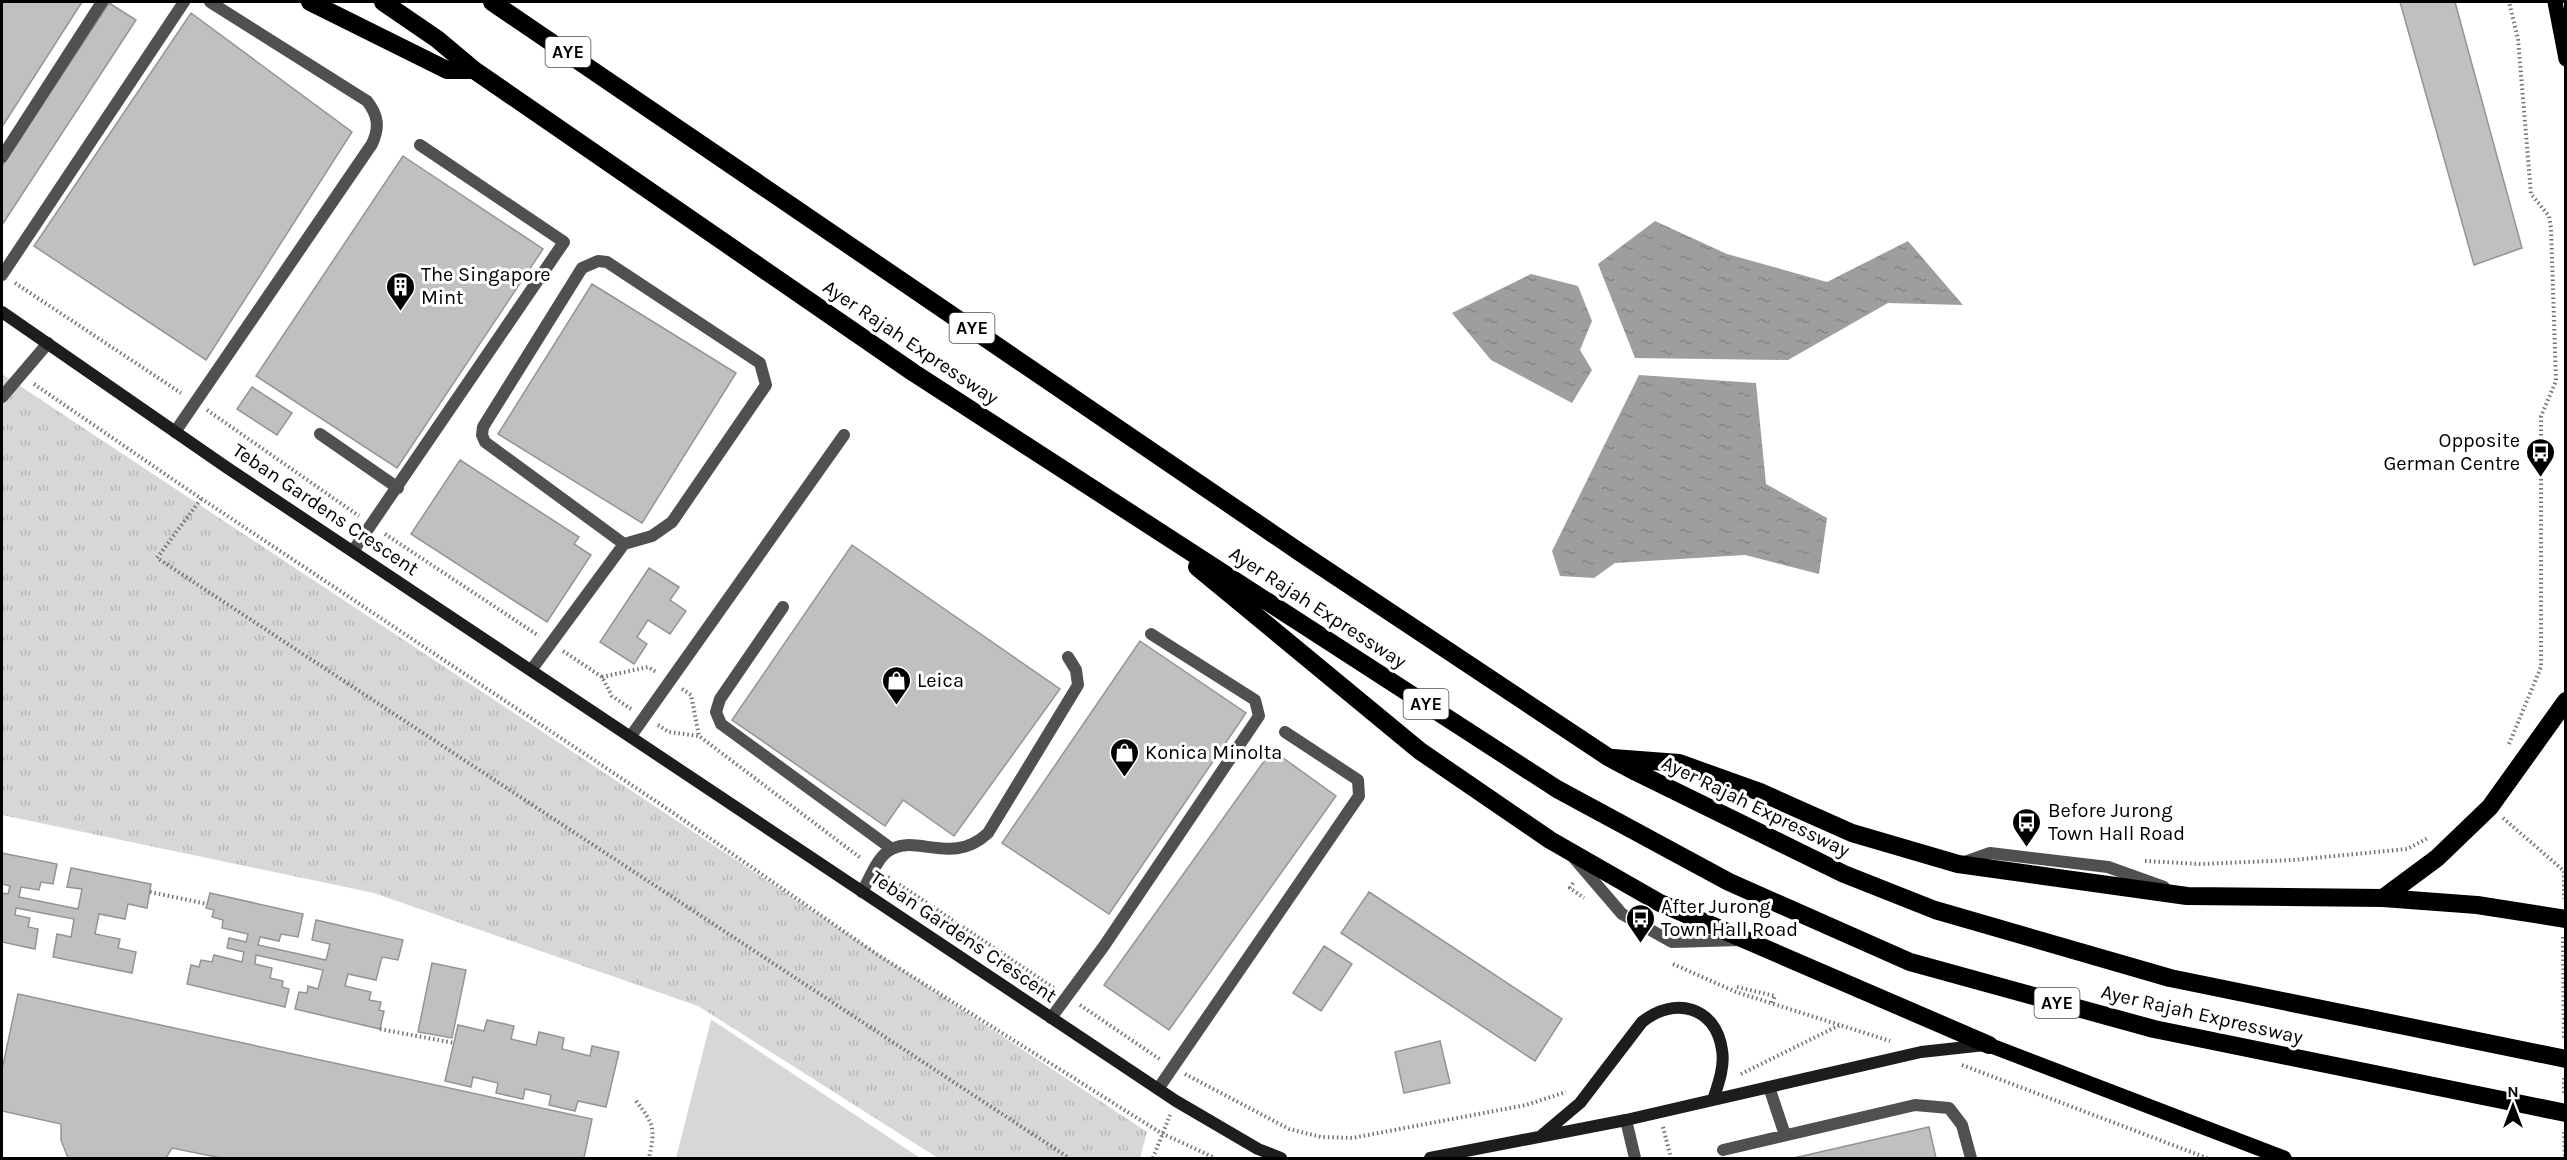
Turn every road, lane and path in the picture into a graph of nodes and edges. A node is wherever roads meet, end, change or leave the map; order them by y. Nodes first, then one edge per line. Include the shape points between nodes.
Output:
1 (102, 2) edge
2 (184, 2) edge
3 (210, 2) edge
4 (310, 2) edge
5 (384, 2) edge
6 (492, 2) edge
7 (2509, 2) edge
8 (2555, 2) edge
9 (2565, 59) edge
10 (474, 70) junction
11 (420, 145) dead end
12 (2, 157) edge
13 (2, 275) edge
14 (2, 312) edge
15 (48, 344) junction
16 (21, 374) junction
17 (2, 397) edge
18 (195, 402) junction
19 (175, 432) junction
20 (320, 434) dead end
21 (844, 435) dead end
22 (398, 489) junction
23 (201, 499) junction
24 (1131, 513) junction
25 (371, 525) junction
26 (624, 544) junction
27 (353, 551) junction
28 (783, 607) dead end
29 (1151, 634) dead end
30 (550, 643) junction
31 (1068, 657) dead end
32 (531, 669) junction
33 (2565, 701) edge
34 (644, 717) junction
35 (1286, 732) dead end
36 (631, 736) junction
37 (2504, 754) dead end
38 (1608, 758) junction
39 (2490, 807) junction
40 (2437, 834) dead end
41 (1565, 848) junction
42 (892, 849) junction
43 (2137, 860) dead end
44 (875, 869) junction
45 (150, 892) dead end
46 (862, 892) junction
47 (2383, 898) junction
48 (207, 904) dead end
49 (2564, 918) edge
50 (1747, 940) junction
51 (1673, 964) dead end
52 (1737, 987) dead end
53 (1067, 997) junction
54 (1772, 1003) junction
55 (1051, 1018) junction
56 (1842, 1024) junction
57 (380, 1029) dead end
58 (454, 1043) dead end
59 (1989, 1045) junction
60 (1921, 1052) junction
61 (2564, 1057) edge
62 (1954, 1062) dead end
63 (1172, 1068) junction
64 (1735, 1069) dead end
65 (1769, 1087) junction
66 (1158, 1089) junction
67 (1570, 1090) dead end
68 (1713, 1100) junction
69 (636, 1101) dead end
70 (1176, 1101) junction
71 (2565, 1113) edge
72 (1626, 1120) junction
73 (1663, 1124) dead end
74 (1161, 1132) junction
75 (1785, 1135) junction
76 (1541, 1136) junction
77 (1723, 1150) dead end
78 (649, 1158) edge
79 (1069, 1158) edge
80 (1153, 1158) edge
81 (1215, 1158) edge
82 (1281, 1158) edge
83 (1430, 1158) edge
84 (1635, 1158) edge
85 (1671, 1158) edge
86 (1971, 1158) edge
87 (2207, 1158) edge
88 (2284, 1158) edge
89 (2565, 1158) edge

1 - 12 street
2 - 13 street
3 - 18 street via 367,101 374,110 378,132
4 - 10 highway via 447,70
5 - 10 highway, Ayer Rajah Expressway / AYE via 438,39
6 - 38 highway, Ayer Rajah Expressway / AYE
7 - 37 path via 2519,49 2531,194 2549,216 2551,228 2556,381 2541,416 2541,667
8 - 9 main road
10 - 24 highway, Ayer Rajah Expressway / AYE via 914,373
11 - 22 street via 564,242
13 - 18 path
14 - 15 street, Teban Gardens Crescent
15 - 16 street
15 - 19 street, Teban Gardens Crescent
16 - 17 street
16 - 23 path
18 - 19 street
18 - 25 path
19 - 27 street, Teban Gardens Crescent
20 - 22 street
21 - 34 street
22 - 25 street
23 - 74 path via 672,812 878,955
23 - 79 path via 157,558
24 - 41 highway via 1420,751
24 - 71 highway, Ayer Rajah Expressway / AYE via 1557,789 1729,882 1828,928 1910,962 2154,1029
25 - 27 street
25 - 30 path
26 - 26 street via 652,536 672,522 766,385 760,363 607,262 598,261 582,268 482,435 485,442
26 - 30 street
27 - 32 street, Teban Gardens Crescent
28 - 42 street via 720,699 716,712 721,724
29 - 53 street via 1255,700 1259,716
30 - 32 street
30 - 34 path via 602,677 612,696
31 - 42 street via 1076,670 1078,686 988,833 962,850 910,846
32 - 36 street, Teban Gardens Crescent
33 - 39 highway
34 - 36 street
34 - 44 path via 669,732 699,736
35 - 63 street via 1358,780 1359,796
36 - 46 street, Teban Gardens Crescent
38 - 47 highway via 1679,763 1760,792 1852,833 1958,864 2187,896
38 - 61 highway, Ayer Rajah Expressway / AYE via 1844,874 1935,910 2170,978
39 - 47 highway via 2437,858
39 - 49 path via 2564,870
40 - 43 path via 2407,849 2293,860 2201,864
41 - 50 highway via 1660,903
41 - 50 street via 1622,914 1672,942
42 - 44 street
44 - 46 street
44 - 53 path
45 - 48 path
46 - 55 street, Teban Gardens Crescent
47 - 49 highway via 2477,905
49 - 61 path
50 - 59 highway
51 - 54 path
52 - 54 path via 1775,996
53 - 55 street
53 - 63 path
54 - 56 path
55 - 66 street, Teban Gardens Crescent
56 - 60 path
56 - 64 path via 1736,1077
57 - 58 path
59 - 60 street
59 - 88 main road
60 - 65 street
61 - 71 path
62 - 87 path
63 - 66 street
63 - 67 path via 1289,1129 1321,1137 1352,1138 1526,1105
65 - 68 street
65 - 75 street
66 - 70 street, Teban Gardens Crescent
68 - 72 street
68 - 76 street via 1723,1051 1717,1034 1708,1018 1696,1011 1667,1008 1642,1022 1580,1103
69 - 78 path via 655,1132
70 - 74 path
70 - 82 street, Teban Gardens Crescent via 1258,1149
71 - 89 path
72 - 76 street
72 - 84 street
73 - 85 path
74 - 80 path
74 - 81 path
75 - 77 street
75 - 86 street via 1916,1105 1949,1108 1962,1125
76 - 83 street

